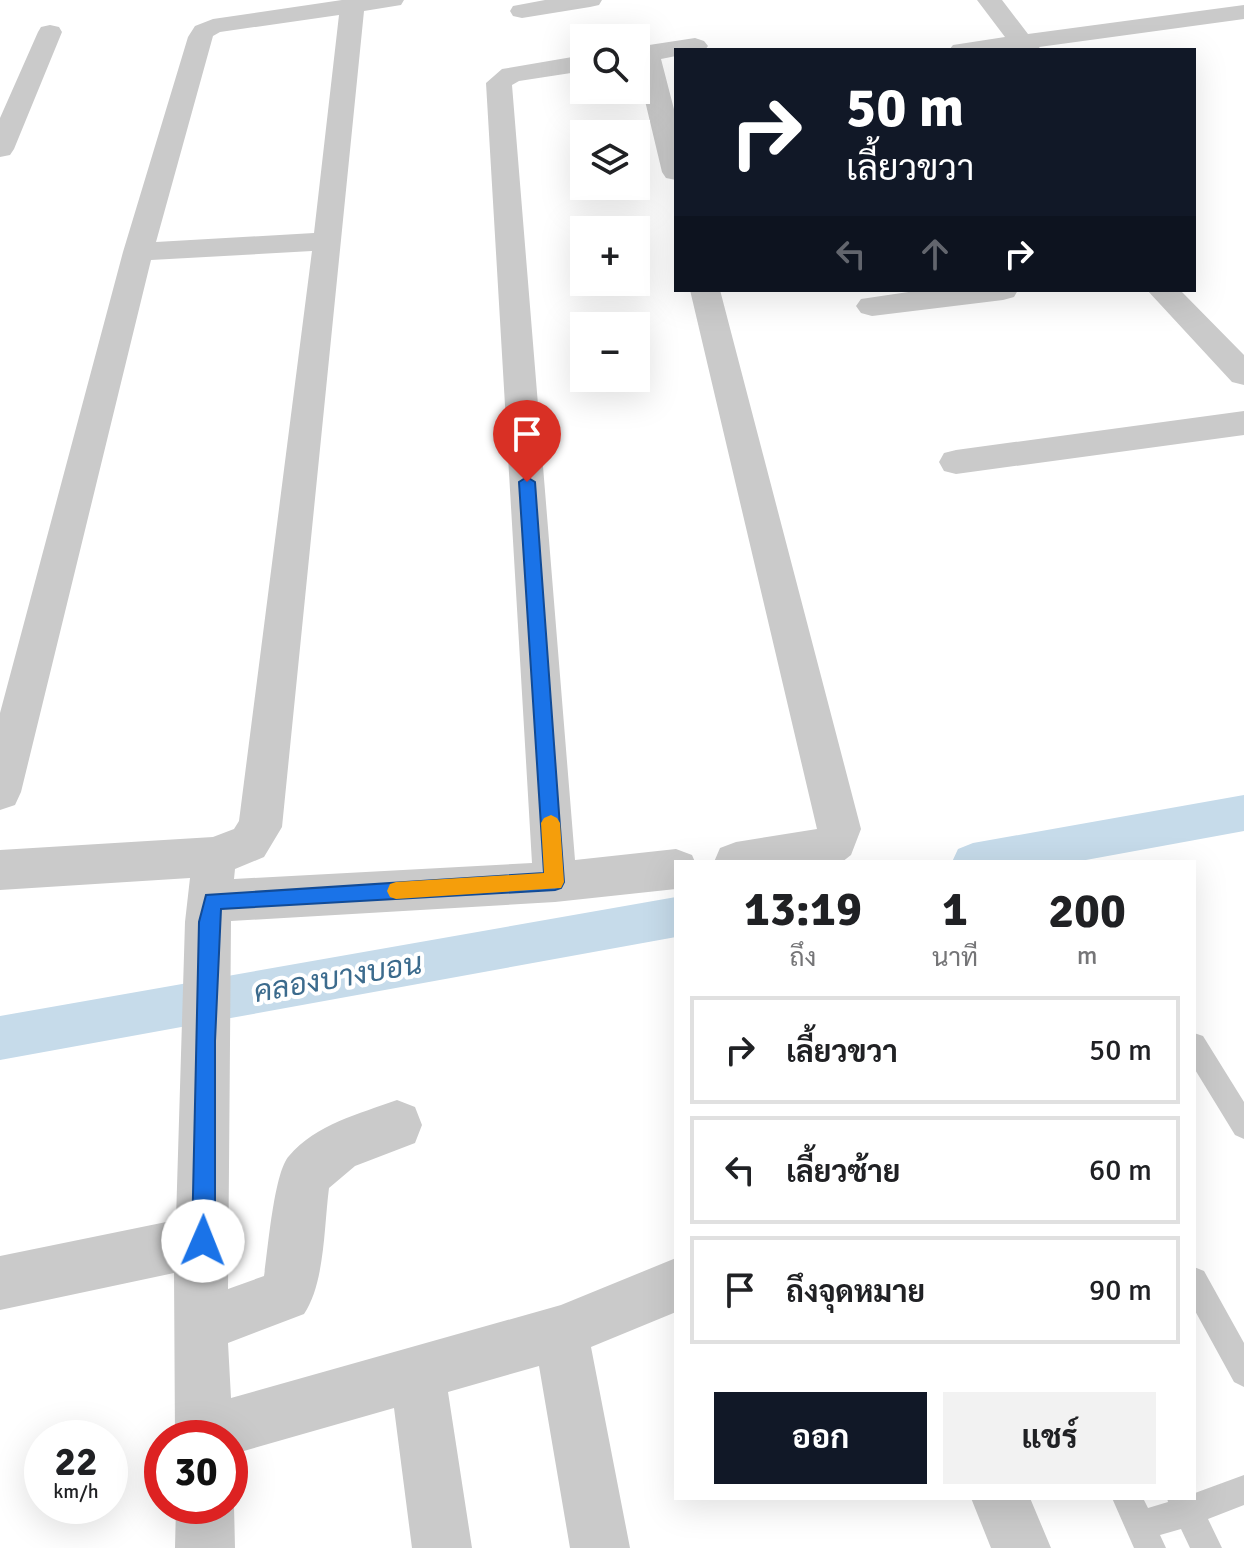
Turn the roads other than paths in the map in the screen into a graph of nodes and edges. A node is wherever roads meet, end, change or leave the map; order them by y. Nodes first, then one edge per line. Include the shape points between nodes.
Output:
1 (392, 0) edge
2 (590, 0) edge
3 (989, 0) edge
4 (352, 6) junction
5 (522, 11) dead end
6 (1244, 12) edge
7 (50, 32) dead end
8 (695, 46) dead end
9 (1026, 46) edge
10 (683, 48) edge
11 (994, 48) edge
12 (674, 50) edge
13 (650, 54) edge
14 (570, 65) edge
15 (650, 85) edge
16 (3, 133) edge
17 (674, 165) edge
18 (328, 241) junction
19 (138, 252) junction
20 (705, 292) edge
21 (987, 292) edge
22 (1164, 292) edge
23 (872, 306) dead end
24 (1244, 374) edge
25 (1244, 423) edge
26 (956, 462) dead end
27 (0, 792) edge
28 (214, 857) junction
29 (756, 860) edge
30 (674, 869) edge
31 (0, 870) edge
32 (555, 882) junction
33 (212, 901) junction
34 (1196, 1048) edge
35 (397, 1125) dead end
36 (1244, 1126) edge
37 (203, 1241) junction
38 (0, 1283) edge
39 (1196, 1285) edge
40 (674, 1286) edge
41 (200, 1326) junction
42 (561, 1332) junction
43 (417, 1372) junction
44 (1244, 1372) edge
45 (203, 1420) edge
46 (248, 1423) edge
47 (1244, 1490) edge
48 (1001, 1500) edge
49 (1184, 1505) edge
50 (205, 1524) edge
51 (1139, 1524) edge
52 (205, 1548) edge
53 (442, 1548) edge
54 (600, 1548) edge
55 (1021, 1548) edge
56 (1206, 1548) edge

1 - 4 street
2 - 5 street
3 - 9 street
4 - 18 street
4 - 19 street via 204,31
6 - 9 street
7 - 16 street
8 - 10 street
9 - 11 street
12 - 13 street
14 - 32 street via 511,74 499,83
15 - 17 street
18 - 19 street
18 - 28 street via 260,827 249,843
19 - 27 street
20 - 29 street via 839,829 836,841 824,850
21 - 23 street
22 - 24 street
25 - 26 street
28 - 31 street
28 - 33 street
30 - 32 street
32 - 33 street
33 - 37 street
34 - 36 lane
35 - 41 street via 338,1147 305,1175 285,1295
37 - 38 street
37 - 41 street
39 - 44 lane
40 - 42 street
41 - 45 street
42 - 43 street
42 - 54 street
43 - 46 street
43 - 53 street
47 - 49 lane
48 - 55 street
49 - 51 lane
49 - 56 lane
50 - 52 street

